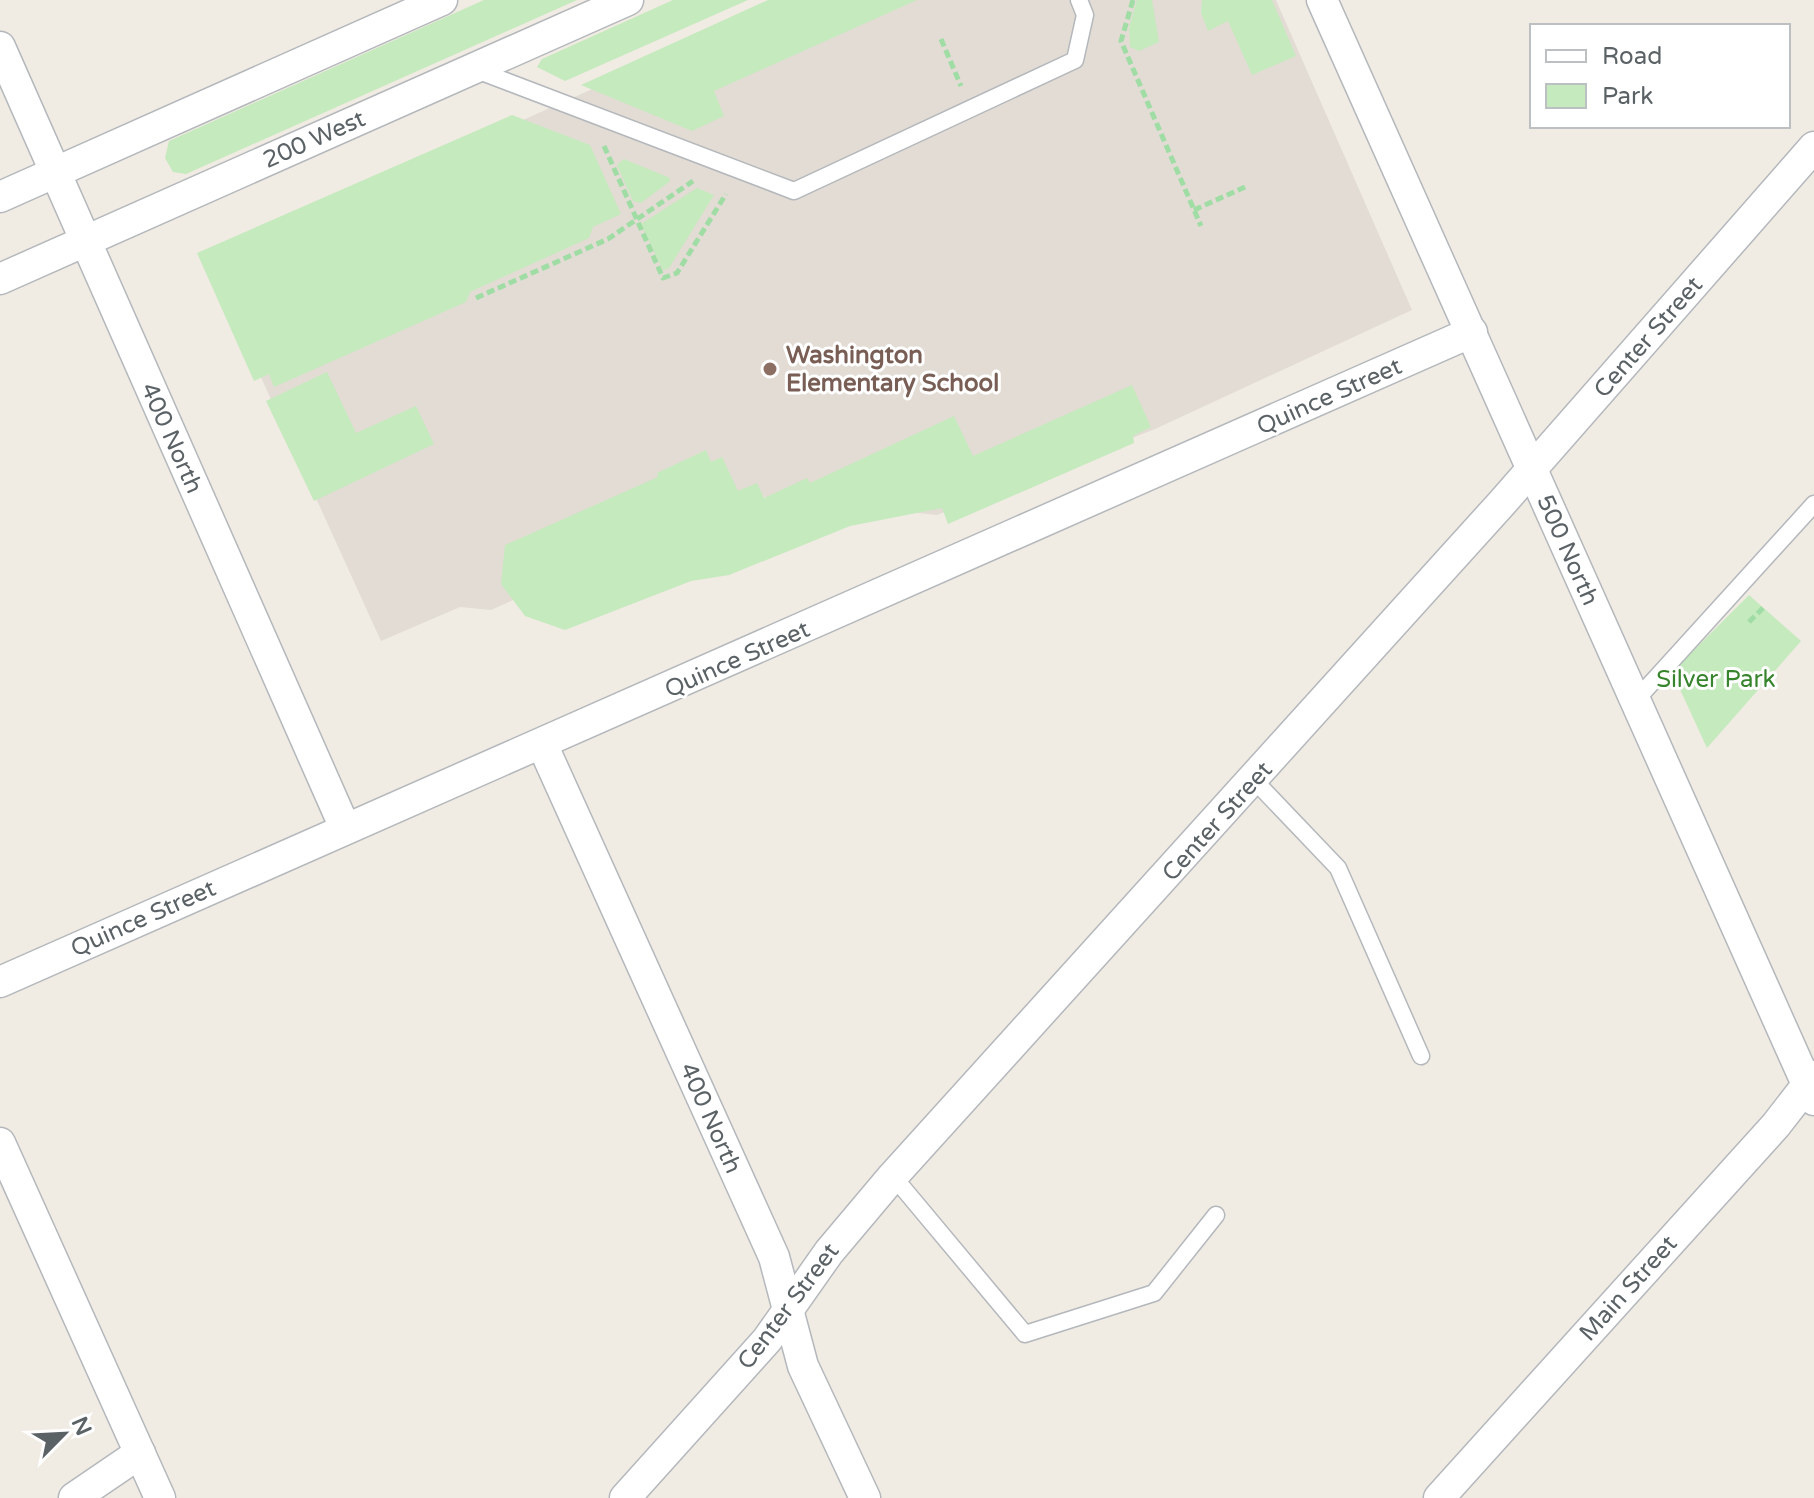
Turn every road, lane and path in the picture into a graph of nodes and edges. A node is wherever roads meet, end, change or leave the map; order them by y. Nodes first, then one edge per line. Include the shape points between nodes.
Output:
1 (442, 0) edge
2 (628, 0) edge
3 (1079, 0) edge
4 (1133, 0) edge
5 (1322, 0) edge
6 (941, 39) dead end
7 (0, 47) edge
8 (474, 69) junction
9 (964, 92) dead end
10 (603, 146) dead end
11 (1814, 147) edge
12 (56, 172) junction
13 (693, 181) dead end
14 (1245, 187) dead end
15 (726, 194) dead end
16 (0, 197) edge
17 (1194, 210) junction
18 (637, 219) junction
19 (1201, 226) dead end
20 (84, 241) junction
21 (0, 279) edge
22 (476, 298) dead end
23 (1472, 332) junction
24 (1532, 469) junction
25 (1814, 504) edge
26 (1763, 608) dead end
27 (1749, 622) dead end
28 (1636, 700) junction
29 (542, 744) junction
30 (1254, 780) junction
31 (345, 828) junction
32 (0, 982) edge
33 (1421, 1056) dead end
34 (1812, 1087) edge
35 (0, 1143) edge
36 (893, 1176) junction
37 (1216, 1215) dead end
38 (789, 1308) junction
39 (140, 1453) junction
40 (74, 1498) edge
41 (160, 1498) edge
42 (625, 1498) edge
43 (865, 1498) edge
44 (1439, 1498) edge

1 - 12 street
2 - 8 street, 200 West
3 - 8 lane via 1085,15 1075,60 794,191
4 - 17 path via 1121,41
5 - 23 street, 500 North
6 - 9 path
7 - 12 street, 400 North
8 - 20 street, 200 West
10 - 18 path
11 - 24 street, Center Street
12 - 16 street
12 - 20 street, 400 North
13 - 18 path
14 - 17 path
15 - 18 path via 677,273 663,278
17 - 19 path
18 - 22 path via 608,239
20 - 21 street, 200 West
20 - 31 street, 400 North
23 - 24 street, 500 North
23 - 29 street, Quince Street
24 - 28 street, 500 North
24 - 30 street, Center Street
25 - 28 lane
26 - 27 path
28 - 34 street, 500 North
29 - 31 street, Quince Street
29 - 38 street, 400 North via 774,1257
30 - 33 lane via 1338,868
30 - 36 street, Center Street
31 - 32 street, Quince Street
34 - 44 street, Main Street
35 - 39 street
36 - 37 lane via 1025,1334 1154,1293
36 - 38 street, Center Street
38 - 42 street, Center Street via 767,1340
38 - 43 street, 400 North via 803,1366
39 - 40 street
39 - 41 street

